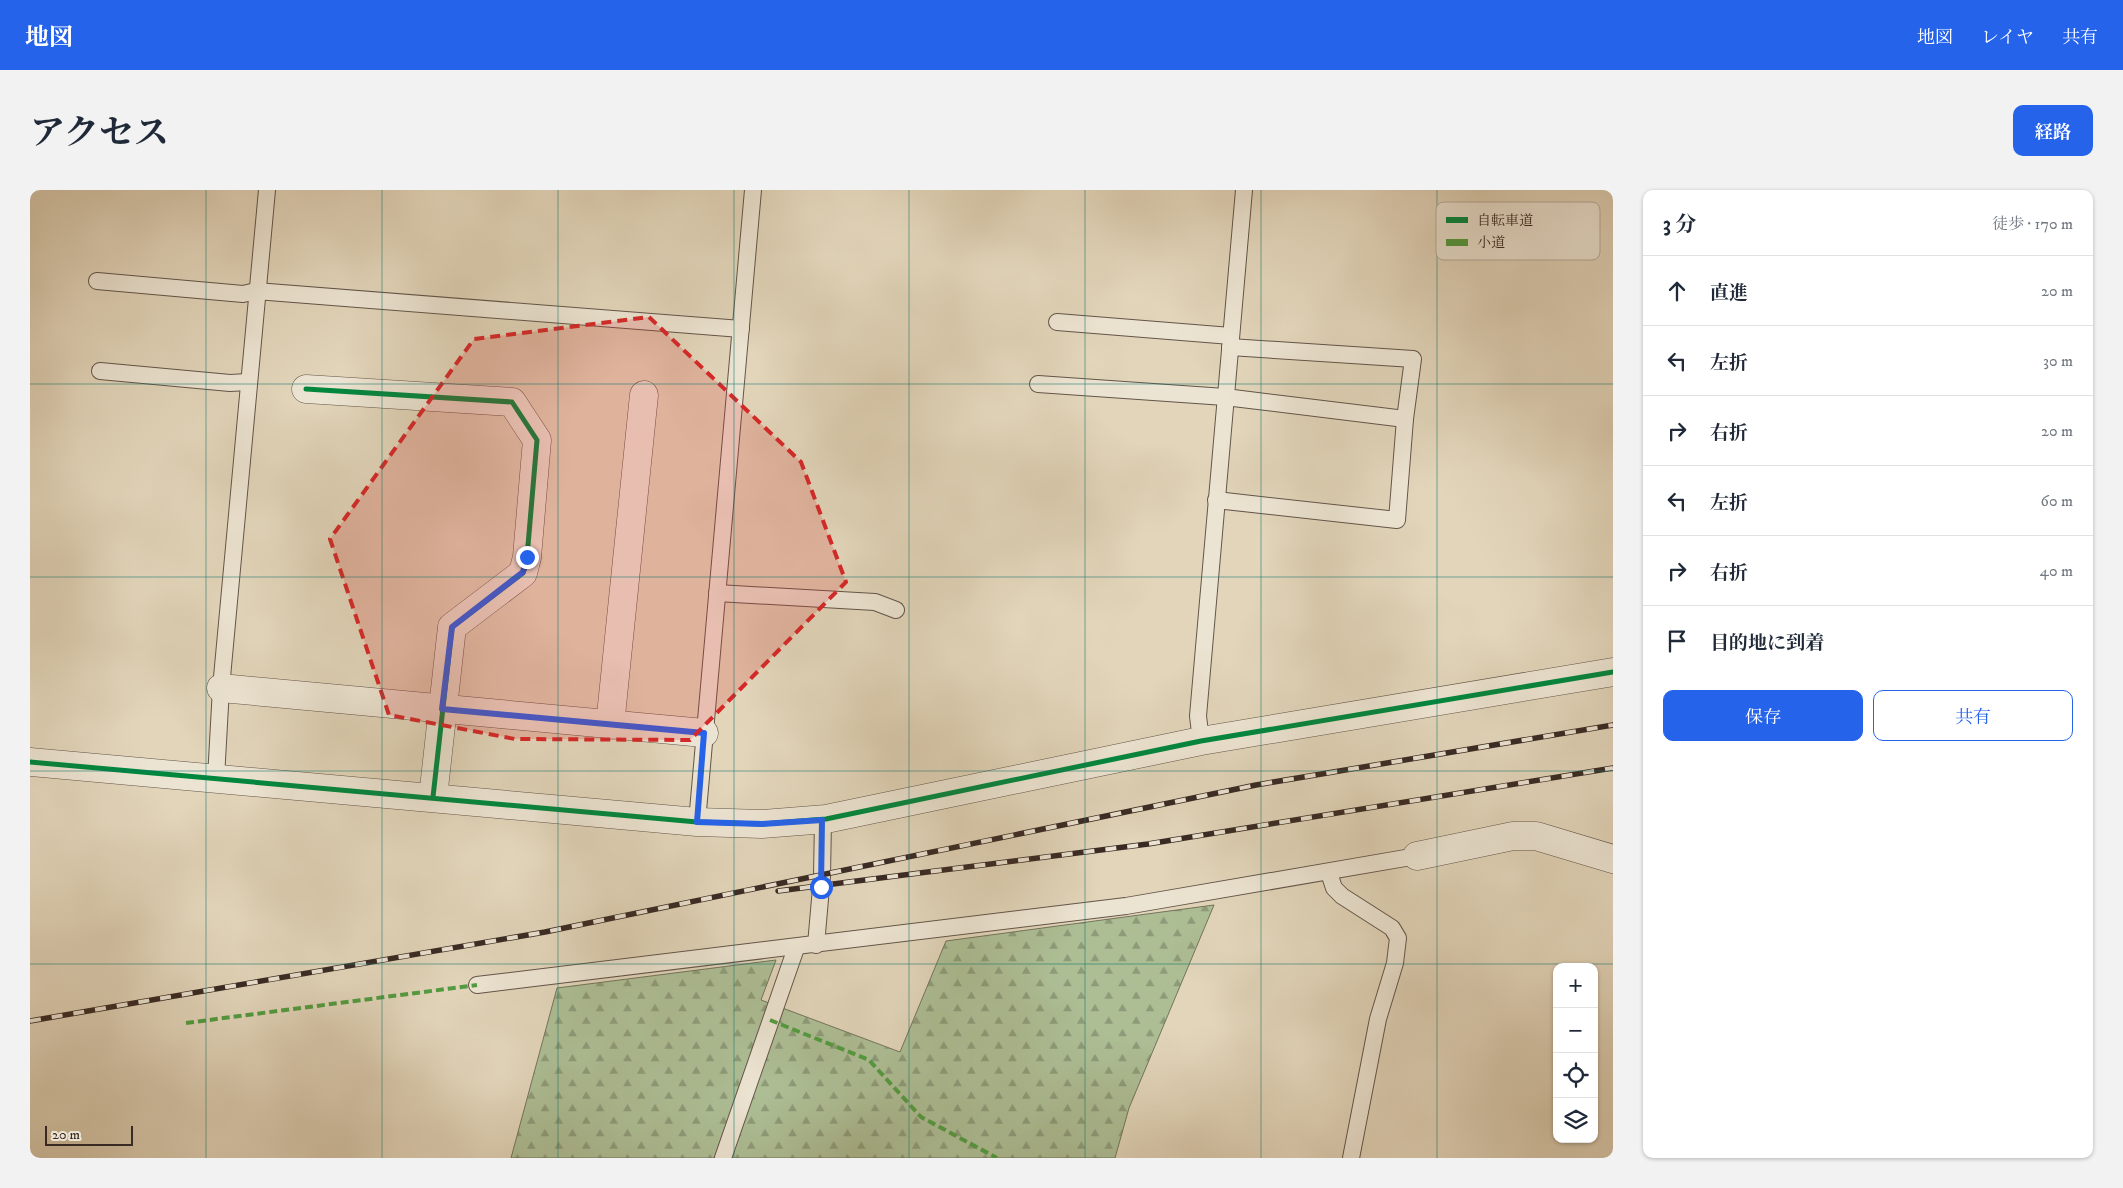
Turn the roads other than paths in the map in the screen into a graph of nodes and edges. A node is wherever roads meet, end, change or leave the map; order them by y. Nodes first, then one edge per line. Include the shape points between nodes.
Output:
1 (267, 190) edge
2 (753, 190) edge
3 (1244, 190) edge
4 (97, 281) dead end
5 (256, 291) junction
6 (1057, 322) dead end
7 (741, 329) junction
8 (1230, 342) junction
9 (100, 371) dead end
10 (248, 382) junction
11 (1038, 384) dead end
12 (306, 389) dead end
13 (644, 395) dead end
14 (1225, 397) junction
15 (1405, 419) junction
16 (1216, 500) junction
17 (717, 593) junction
18 (896, 610) dead end
19 (1613, 672) edge
20 (221, 688) junction
21 (442, 709) junction
22 (610, 724) junction
23 (704, 733) junction
24 (1201, 741) junction
25 (30, 762) edge
26 (216, 778) junction
27 (433, 797) junction
28 (822, 820) junction
29 (697, 822) junction
30 (1417, 856) joint
31 (1613, 860) edge
32 (1329, 872) junction
33 (816, 945) junction
34 (796, 948) junction
35 (477, 985) dead end
36 (722, 1158) edge
37 (1351, 1158) edge

1 - 5 lane
2 - 7 lane
3 - 8 lane
4 - 5 lane via 242,294
5 - 7 lane
5 - 10 lane
6 - 8 lane
7 - 17 lane
8 - 14 lane
8 - 15 lane via 1412,359
9 - 10 lane
10 - 20 lane
11 - 14 lane
12 - 21 street via 512,402 537,440 523,572 452,627
13 - 22 street
14 - 15 lane
14 - 16 lane
15 - 16 lane via 1397,520
16 - 24 lane via 1198,716
17 - 18 lane via 875,602
17 - 23 lane
19 - 24 street
20 - 21 street
20 - 26 lane
21 - 22 street
21 - 27 street
22 - 23 street
23 - 29 lane
24 - 28 street
25 - 26 street
26 - 27 street
27 - 29 street
28 - 29 street via 762,824
28 - 33 lane via 822,876
30 - 31 street via 1513,836 1536,836
30 - 32 lane
32 - 33 lane via 1126,906
32 - 37 lane via 1334,888 1342,896 1392,928 1398,938 1395,963 1378,1019
33 - 34 lane
34 - 35 lane
34 - 36 lane

